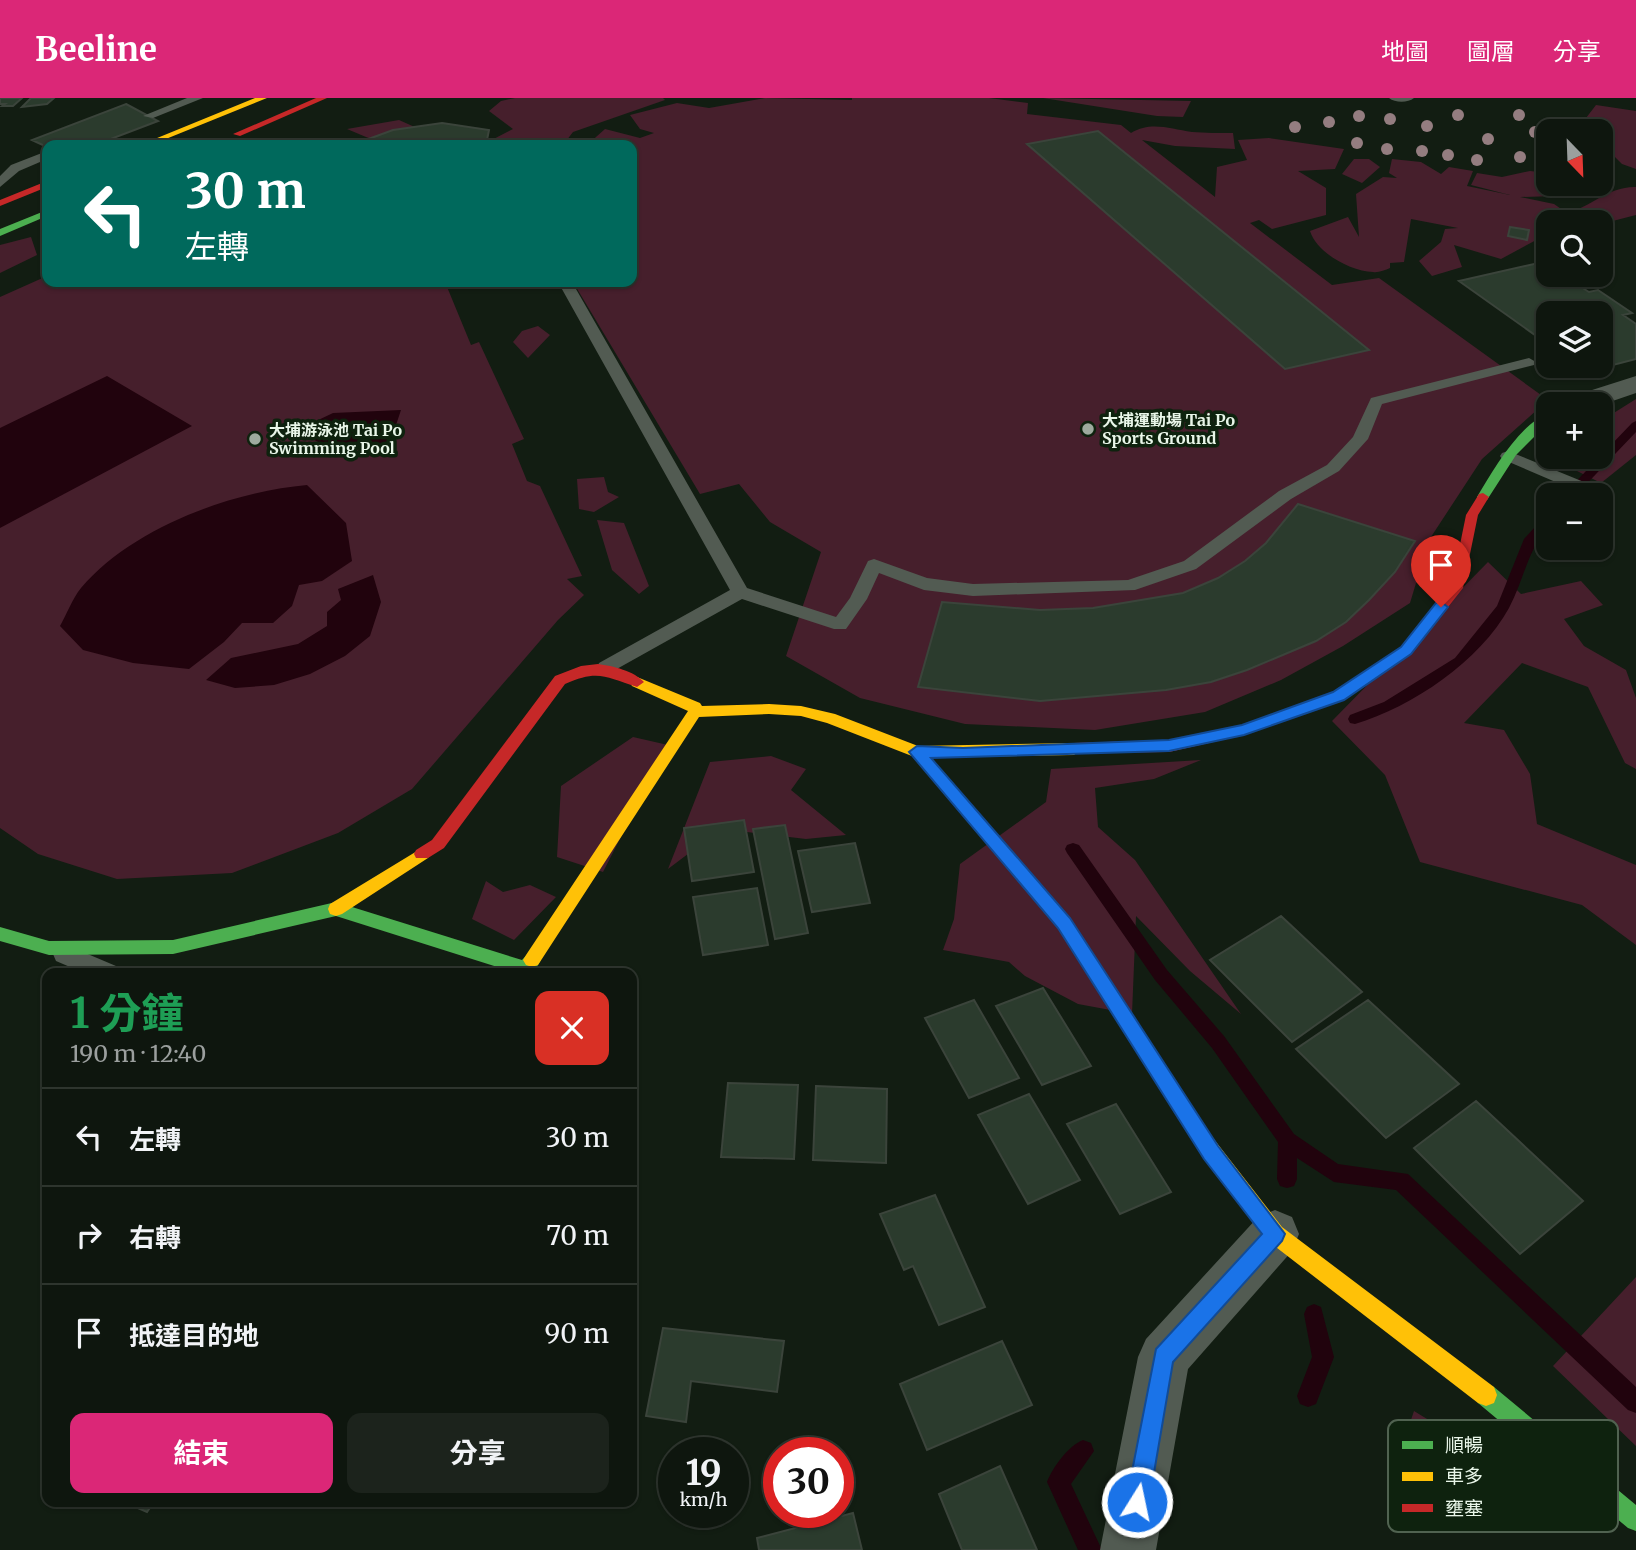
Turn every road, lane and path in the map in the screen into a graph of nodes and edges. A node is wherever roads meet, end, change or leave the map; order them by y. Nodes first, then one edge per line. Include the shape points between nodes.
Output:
1 (198, 98) edge
2 (263, 98) edge
3 (323, 98) edge
4 (1395, 98) edge
5 (1408, 98) edge
6 (149, 116) dead end
7 (157, 140) edge
8 (222, 140) dead end
9 (42, 157) edge
10 (0, 183) edge
11 (42, 186) edge
12 (0, 202) edge
13 (42, 215) edge
14 (0, 233) edge
15 (568, 287) edge
16 (1529, 362) dead end
17 (1636, 384) edge
18 (1612, 392) edge
19 (1536, 425) edge
20 (1508, 456) junction
21 (1572, 483) edge
22 (740, 592) junction
23 (606, 668) junction
24 (695, 712) junction
25 (917, 752) junction
26 (337, 909) junction
27 (0, 934) edge
28 (49, 948) junction
29 (96, 968) edge
30 (519, 968) edge
31 (530, 968) edge
32 (1275, 1234) junction
33 (1517, 1420) edge
34 (1618, 1505) edge
35 (1636, 1520) edge
36 (1128, 1550) edge

1 - 6 lane
2 - 7 street
3 - 8 street
4 - 5 lane
9 - 10 lane via 15,168
11 - 12 street
13 - 14 street
15 - 22 lane
16 - 22 lane via 1376,401 1360,439 1333,468 1285,495 1189,565 1129,586 973,590 924,584 874,565 840,625
17 - 18 street
19 - 20 street
20 - 21 lane
20 - 25 street via 1472,515 1458,585 1406,651 1338,696 1244,730 1169,746
22 - 23 lane
23 - 24 street via 691,703
23 - 26 street via 581,670 560,680 438,844
24 - 25 street via 801,711
24 - 31 street
25 - 32 street via 1064,923 1211,1152
26 - 28 street via 173,947
26 - 30 street
27 - 28 street
28 - 29 lane
32 - 33 street
32 - 36 street via 1164,1357
34 - 35 street

